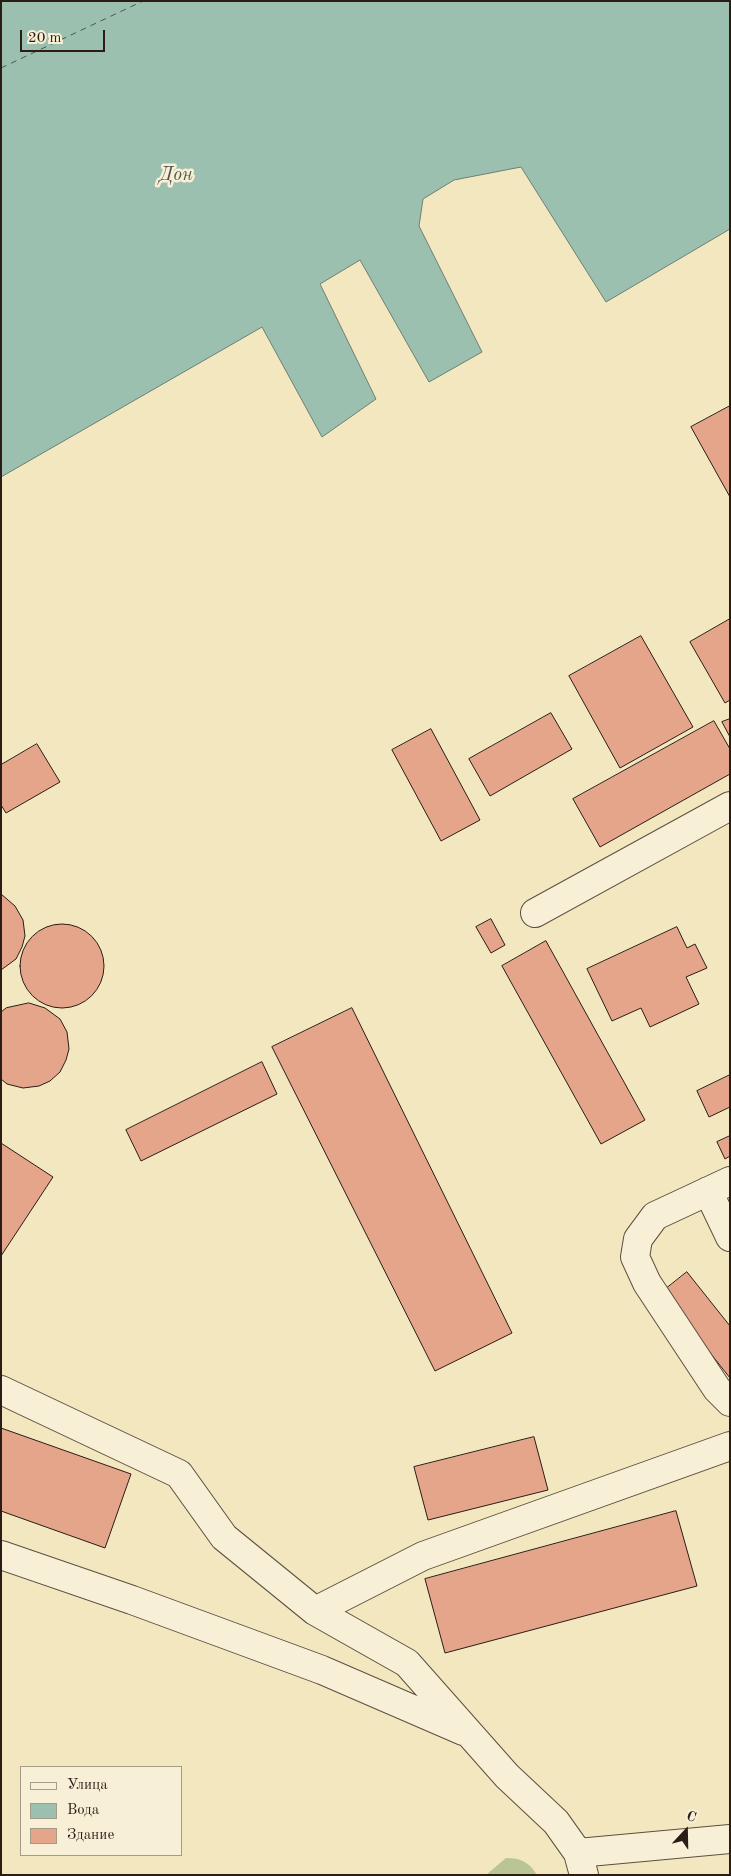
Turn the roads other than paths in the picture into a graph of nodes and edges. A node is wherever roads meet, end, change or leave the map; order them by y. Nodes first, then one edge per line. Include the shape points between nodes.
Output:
1 (730, 806) edge
2 (536, 913) dead end
3 (719, 1186) edge
4 (730, 1238) edge
5 (1, 1390) edge
6 (730, 1402) edge
7 (730, 1446) edge
8 (1, 1556) edge
9 (316, 1611) junction
10 (471, 1734) junction
11 (730, 1839) edge
12 (581, 1864) edge

1 - 2 street
3 - 4 street
3 - 6 street via 655,1216 638,1239 634,1257 647,1283 717,1389
5 - 9 street via 179,1474 224,1537
7 - 9 street via 423,1556
8 - 10 street via 322,1670
9 - 10 street via 407,1663
10 - 12 street via 507,1776 556,1822
11 - 12 street

